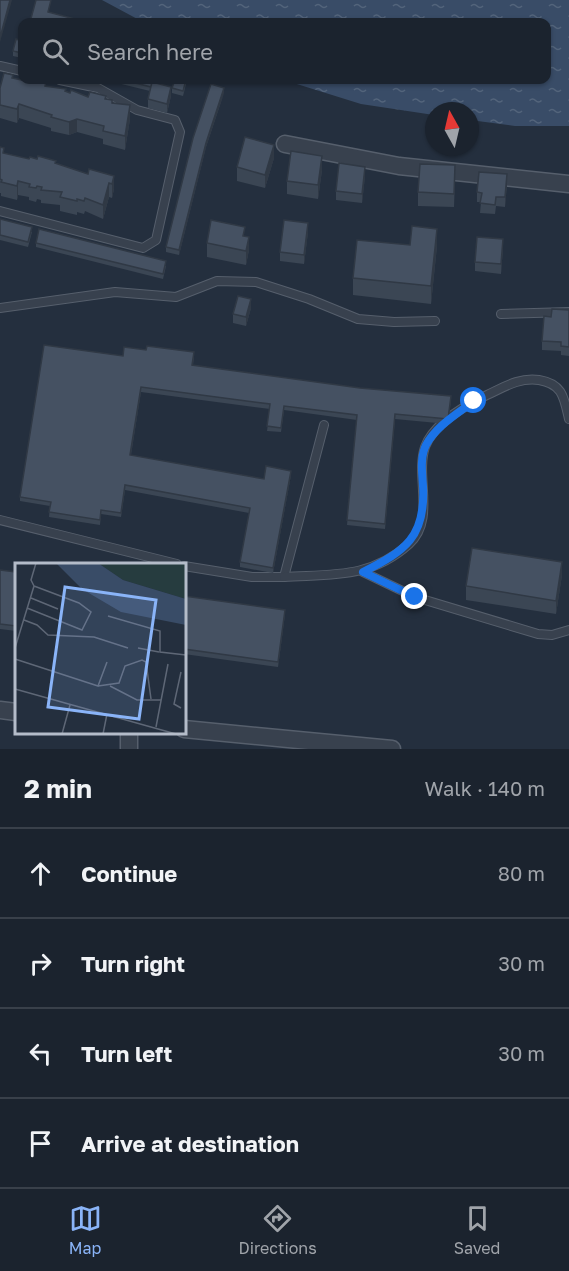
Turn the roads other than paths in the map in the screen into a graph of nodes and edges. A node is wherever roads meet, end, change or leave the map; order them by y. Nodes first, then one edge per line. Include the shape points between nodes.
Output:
1 (0, 66) edge
2 (18, 70) edge
3 (79, 84) edge
4 (285, 144) dead end
5 (569, 184) edge
6 (0, 211) edge
7 (0, 308) edge
8 (569, 312) edge
9 (501, 314) dead end
10 (435, 321) dead end
11 (569, 419) edge
12 (324, 425) dead end
13 (0, 520) edge
14 (173, 563) edge
15 (186, 566) edge
16 (363, 572) junction
17 (284, 577) junction
18 (569, 630) edge
19 (0, 710) edge
20 (15, 712) edge
21 (186, 729) edge
22 (365, 748) edge
23 (392, 749) edge

1 - 2 lane
3 - 6 lane via 98,88 137,110 175,120 180,132 156,240 142,248
4 - 5 street via 399,166
7 - 10 lane via 115,292 176,297 217,280 256,282 309,298 358,319
8 - 9 lane
11 - 16 lane via 563,393 551,382 513,382 474,401 435,431 426,446 421,521 411,542
12 - 17 lane
13 - 14 lane
15 - 17 lane via 252,577
16 - 17 lane
16 - 18 lane via 415,597 538,634
19 - 20 street
21 - 22 street
22 - 23 street

